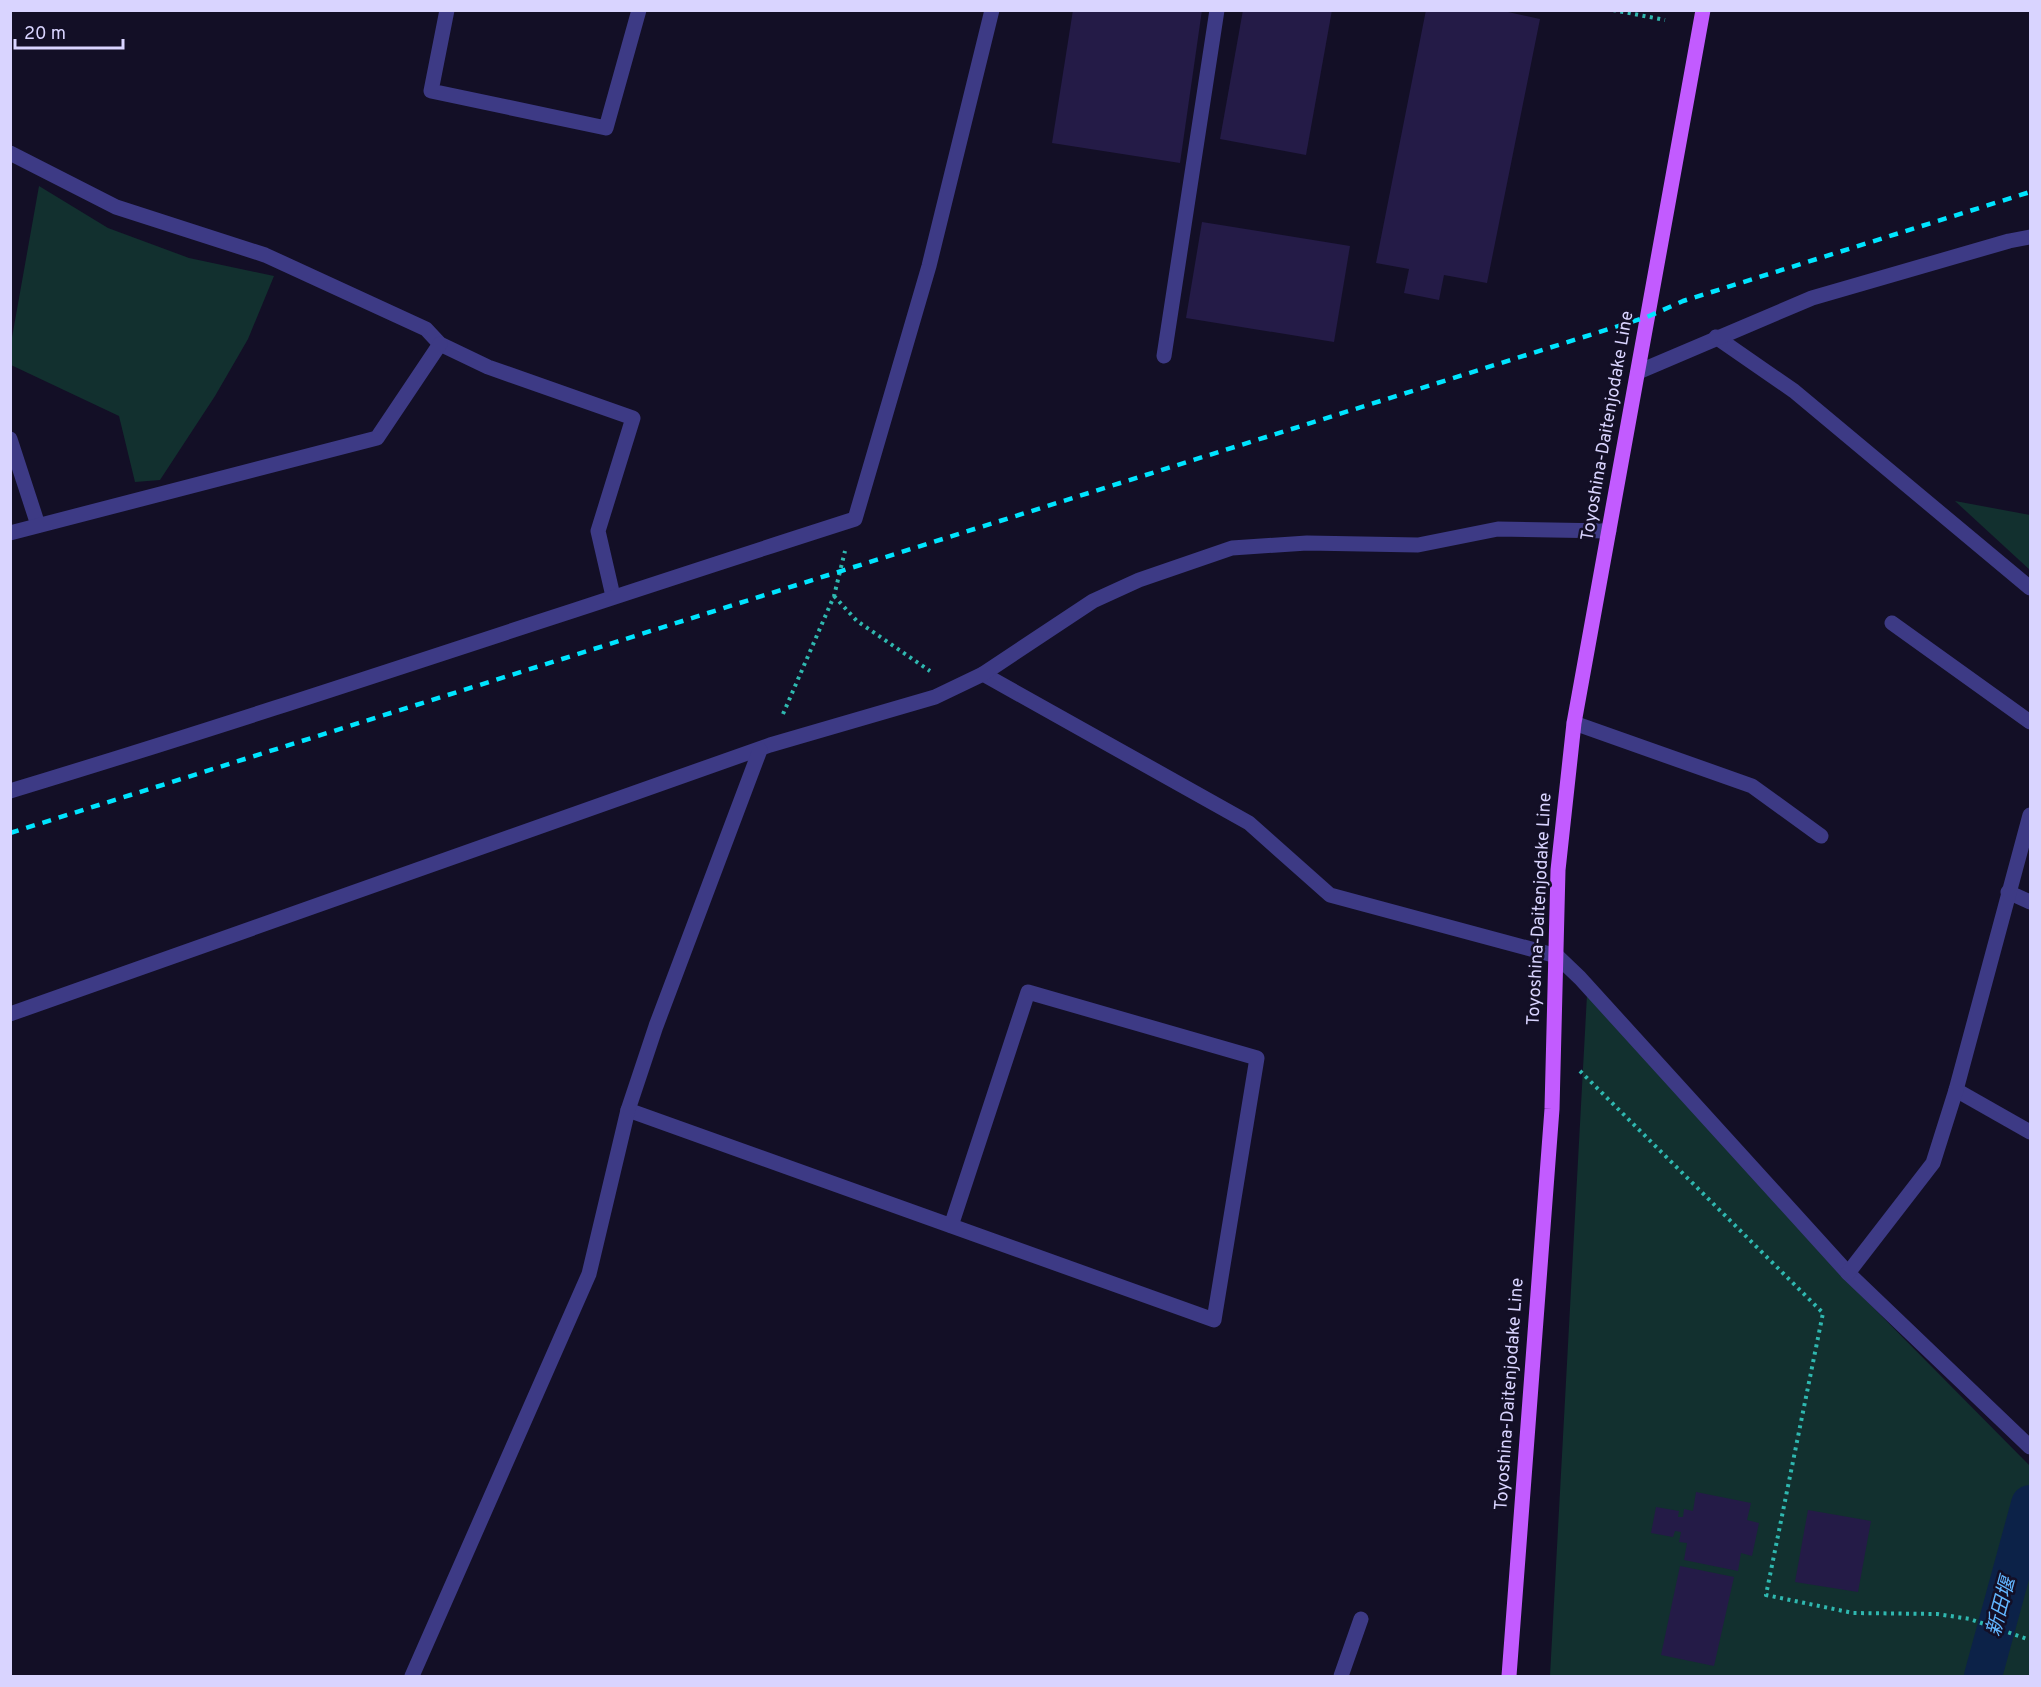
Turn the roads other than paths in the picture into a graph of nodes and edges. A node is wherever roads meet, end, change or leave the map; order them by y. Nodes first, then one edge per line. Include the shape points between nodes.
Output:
1 (447, 10) edge
2 (639, 10) edge
3 (992, 10) edge
4 (1217, 10) edge
5 (1703, 10) edge
6 (10, 153) edge
7 (2031, 237) edge
8 (1716, 337) junction
9 (440, 344) junction
10 (1164, 356) dead end
11 (1638, 372) junction
12 (10, 439) edge
13 (38, 525) junction
14 (1609, 531) junction
15 (10, 533) edge
16 (2031, 588) edge
17 (613, 596) junction
18 (1892, 623) dead end
19 (983, 674) junction
20 (2031, 722) edge
21 (1574, 723) junction
22 (765, 748) junction
23 (10, 791) edge
24 (2031, 815) edge
25 (1821, 836) dead end
26 (2008, 892) junction
27 (2031, 902) edge
28 (1557, 956) junction
29 (10, 1014) edge
30 (1956, 1090) junction
31 (628, 1110) junction
32 (2031, 1132) edge
33 (951, 1226) junction
34 (1848, 1273) junction
35 (2031, 1447) edge
36 (1361, 1619) dead end
37 (412, 1677) edge
38 (1341, 1677) edge
39 (1509, 1677) edge

1 - 2 street via 430,91 606,128
3 - 17 street via 929,266 855,519
4 - 10 street
5 - 11 main road, Toyoshina-Daitenjodake Line
6 - 9 street via 116,207 276,260 426,329
7 - 8 street via 1812,298
8 - 11 street
8 - 16 street via 1794,391
9 - 13 street via 377,438
9 - 17 street via 488,367 633,418 598,531
11 - 14 main road, Toyoshina-Daitenjodake Line
12 - 13 street
13 - 15 street
14 - 19 street via 1498,529 1418,545 1307,543 1232,548 1139,580 1093,601
14 - 21 main road, Toyoshina-Daitenjodake Line
17 - 23 street via 228,725
18 - 20 street
19 - 22 street via 935,697
19 - 28 street via 1249,823 1330,895
21 - 25 street via 1752,786
21 - 28 main road, Toyoshina-Daitenjodake Line via 1558,870
22 - 29 street
22 - 31 street via 656,1026
24 - 26 street
26 - 27 street
26 - 30 street
28 - 34 street
28 - 39 main road, Toyoshina-Daitenjodake Line via 1551,1109
30 - 32 street
30 - 34 street via 1933,1163
31 - 33 street
31 - 37 street via 588,1274
33 - 33 street via 1028,992 1257,1058 1214,1320
34 - 35 street
36 - 38 street

